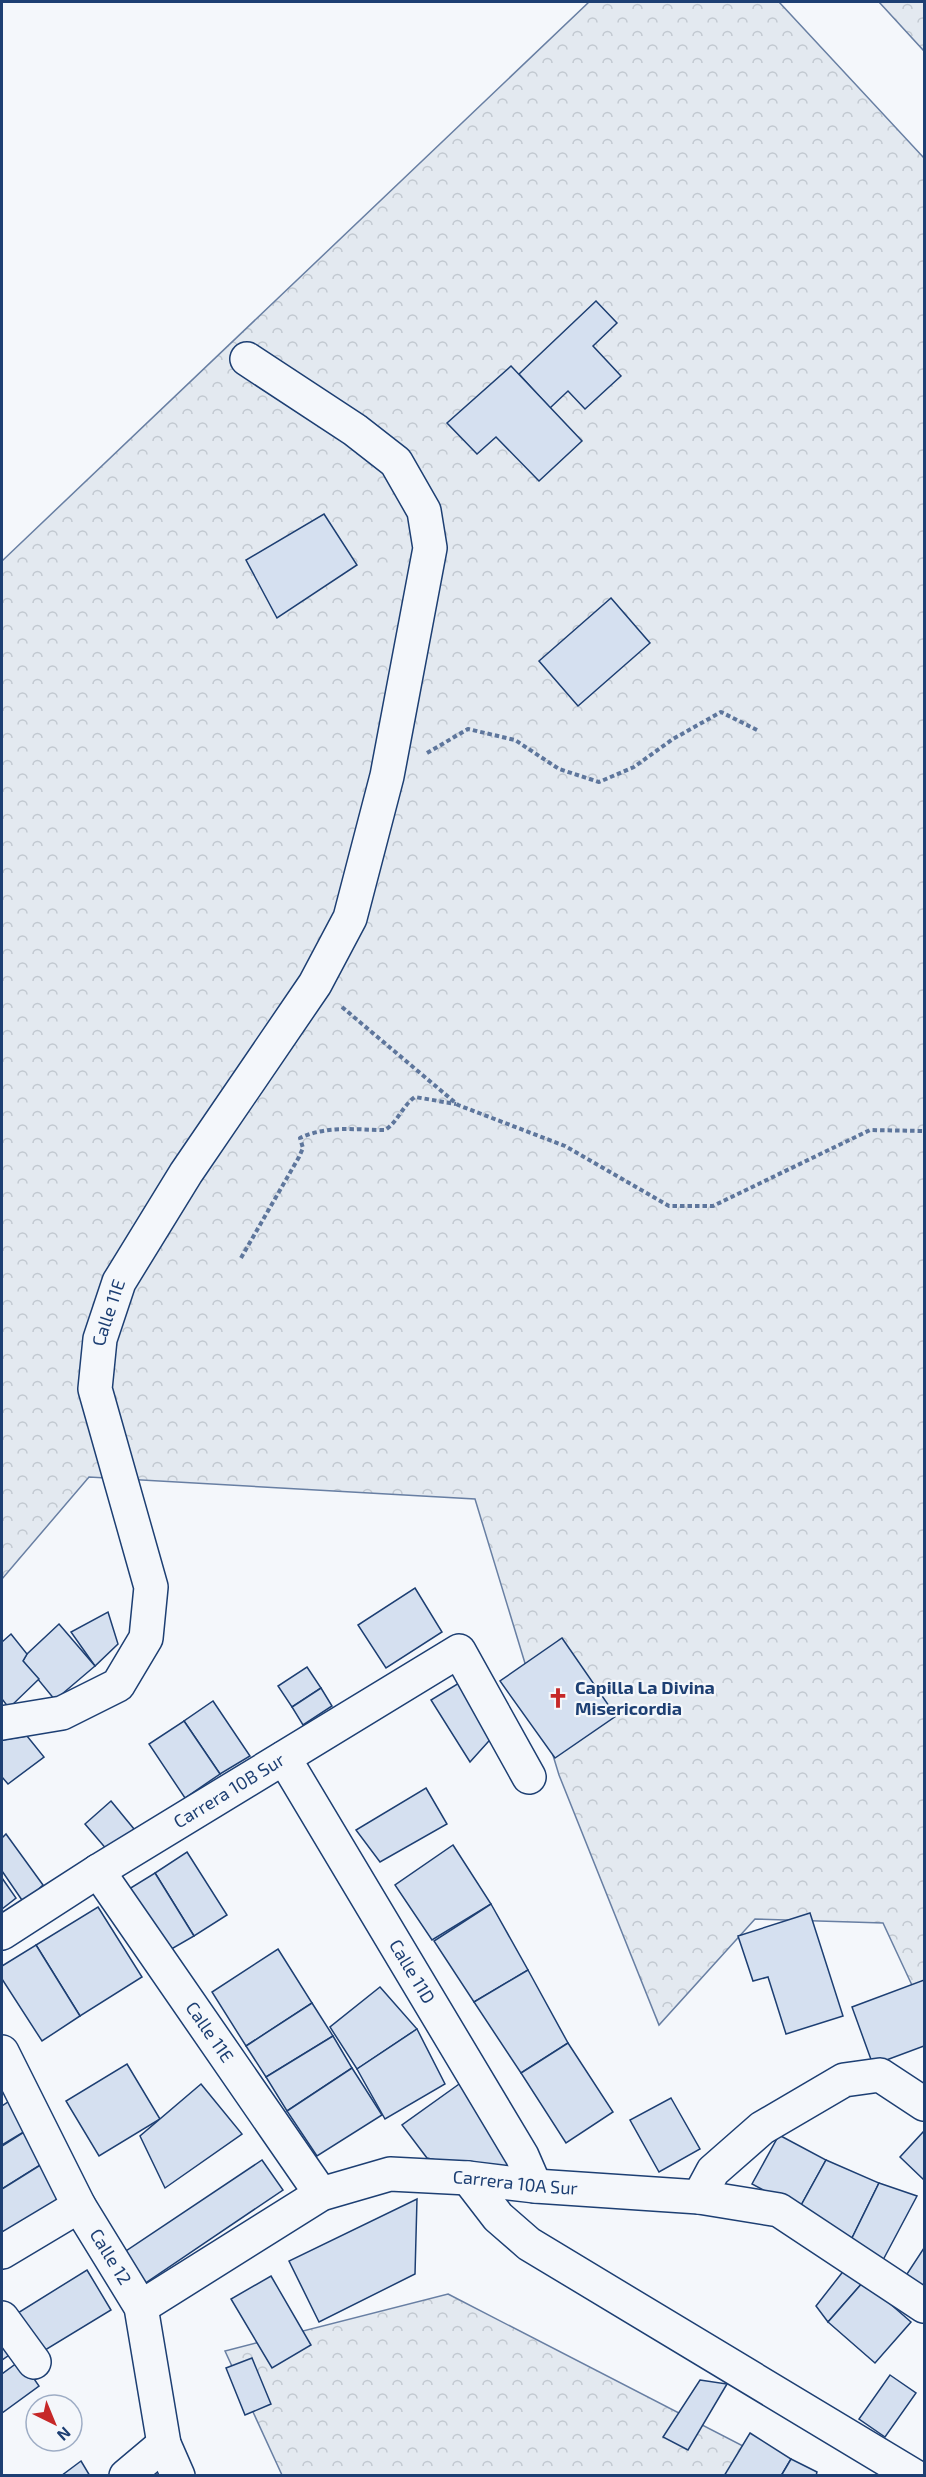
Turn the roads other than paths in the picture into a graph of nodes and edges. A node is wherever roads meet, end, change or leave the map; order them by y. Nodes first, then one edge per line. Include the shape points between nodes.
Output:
1 (247, 359) dead end
2 (2, 1723) edge
3 (284, 1758) junction
4 (529, 1777) dead end
5 (98, 1871) junction
6 (2, 1933) edge
7 (2, 2052) edge
8 (924, 2104) edge
9 (468, 2178) junction
10 (535, 2186) junction
11 (321, 2194) junction
12 (699, 2197) junction
13 (80, 2206) junction
14 (2, 2252) edge
15 (924, 2306) edge
16 (141, 2307) junction
17 (2, 2318) edge
18 (34, 2362) dead end
19 (164, 2444) junction
20 (126, 2475) edge
21 (178, 2475) edge
22 (914, 2475) edge

1 - 2 street, Calle 11E via 355,430 396,462 424,511 430,548 387,776 350,918 315,984 186,1173 118,1282 100,1339 94,1389 151,1587 146,1638 118,1685 62,1713
3 - 4 street, Carrera 10B Sur via 459,1651
3 - 5 street, Carrera 10B Sur
3 - 10 street, Calle 11D via 522,2156
5 - 6 street, Carrera 10B Sur
5 - 11 street, Calle 11E
7 - 13 street, Calle 12
8 - 12 street via 880,2076 844,2080 762,2128 713,2171
9 - 10 street, Carrera 10A Sur
9 - 11 street, Carrera 10A Sur via 390,2174
9 - 22 street via 498,2217 529,2244
10 - 12 street, Carrera 10A Sur
11 - 16 street, Carrera 10A Sur
12 - 15 street, Carrera 10A Sur via 779,2210
13 - 14 street
13 - 16 street, Calle 12
16 - 19 street, Calle 12
17 - 18 street
19 - 20 street
19 - 21 street, Calle 12

